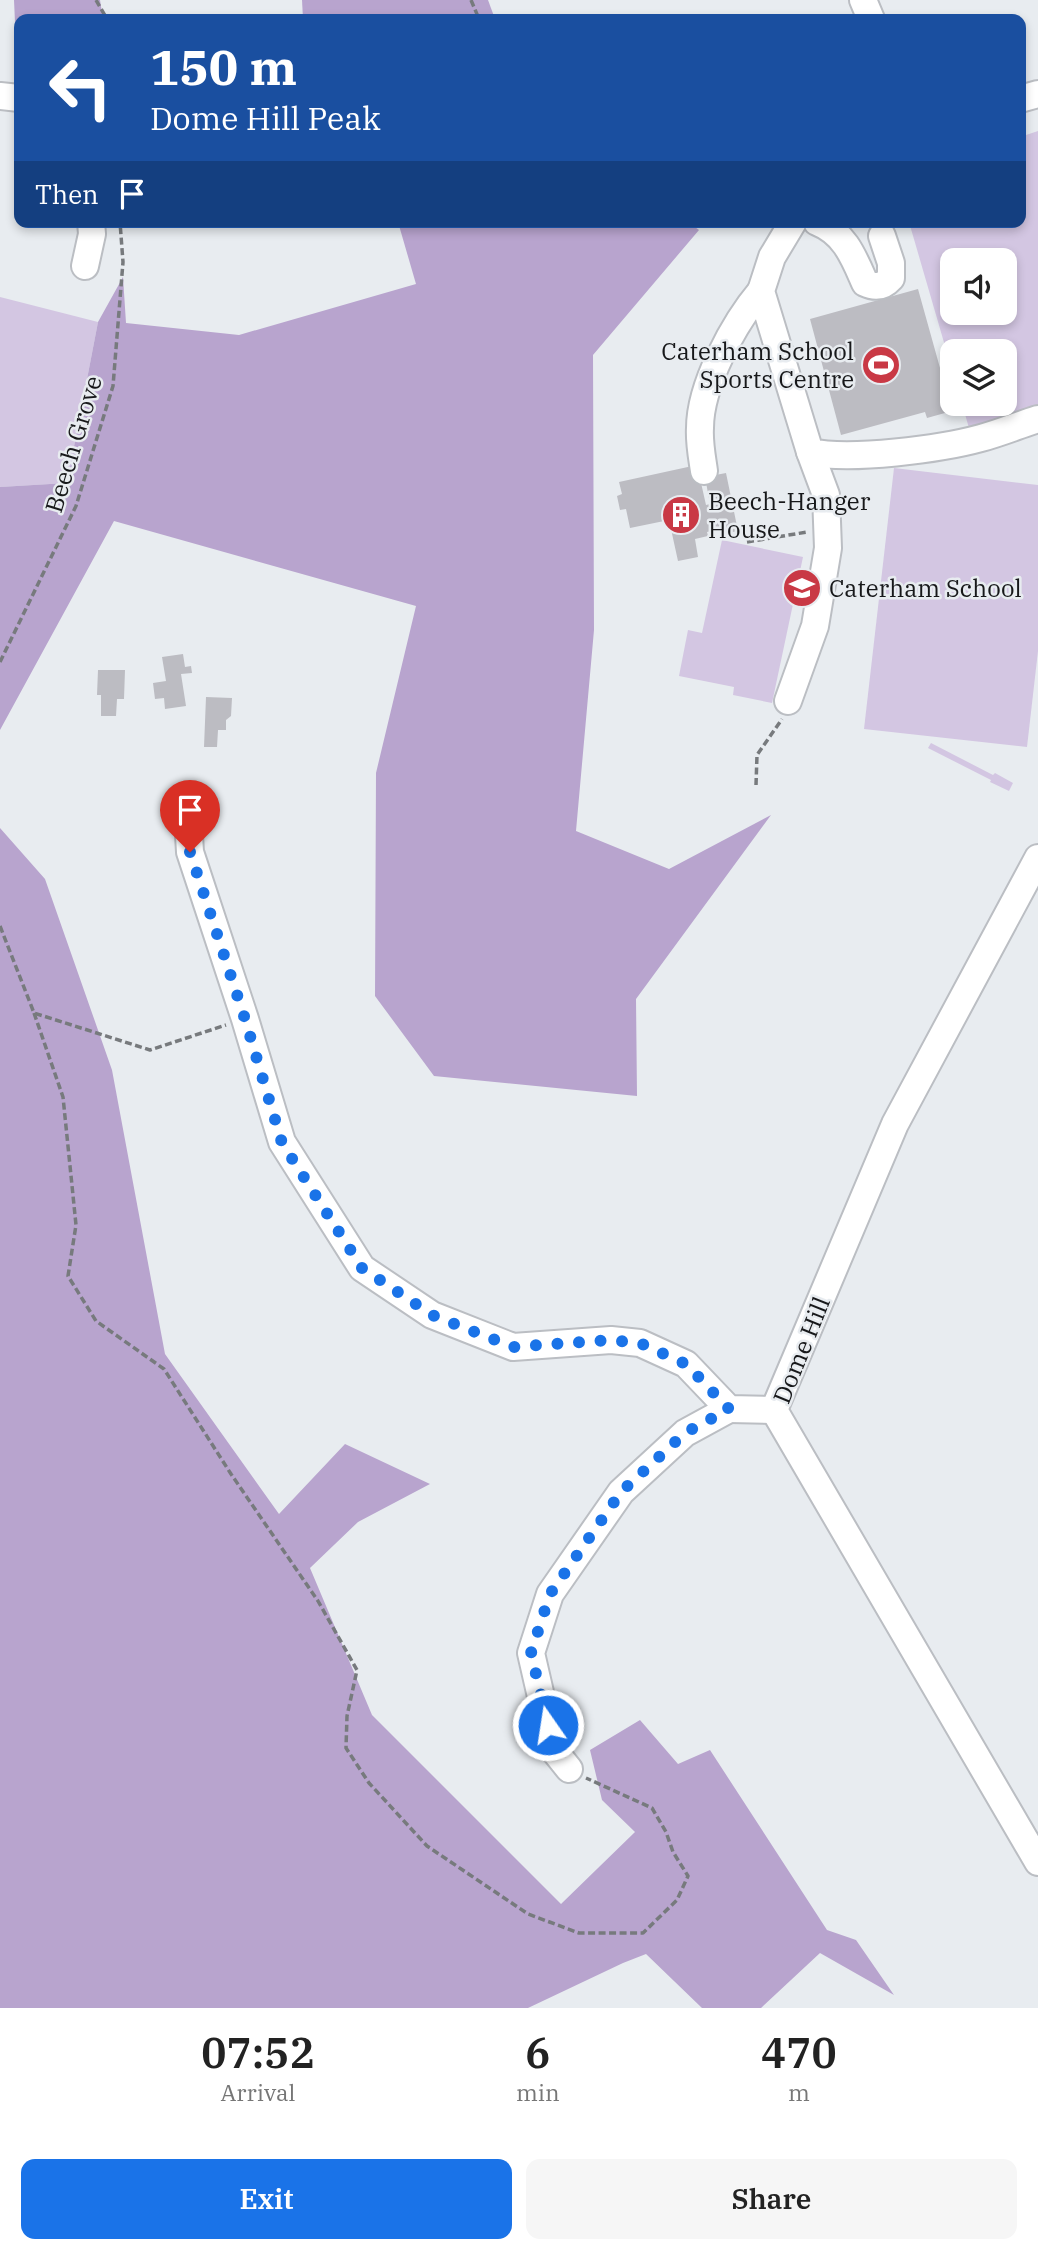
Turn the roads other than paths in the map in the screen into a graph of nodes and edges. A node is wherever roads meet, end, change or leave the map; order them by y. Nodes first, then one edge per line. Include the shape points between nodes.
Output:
1 (92, 228) edge
2 (789, 228) edge
3 (828, 228) edge
4 (882, 236) dead end
5 (85, 266) dead end
6 (761, 291) junction
7 (1038, 419) edge
8 (810, 452) junction
9 (704, 471) dead end
10 (788, 701) road end
11 (188, 818) dead end
12 (1038, 858) edge
13 (729, 1409) junction
14 (774, 1410) junction
15 (569, 1769) road end
16 (1038, 1862) edge

1 - 5 street
2 - 6 street via 772,257
3 - 4 street via 845,242 864,284 874,288 891,278
6 - 8 street
6 - 9 street via 720,357 705,394 699,426
7 - 8 street via 956,443 893,452 826,456
8 - 10 street via 826,495 828,548 815,626
11 - 13 street via 190,852 282,1143 362,1268 432,1315 513,1347 611,1340 640,1343 686,1364
12 - 14 street, Dome Hill via 895,1124
13 - 14 street
13 - 15 street via 685,1433 621,1492 550,1594 531,1653 553,1749
14 - 16 street, Dome Hill

